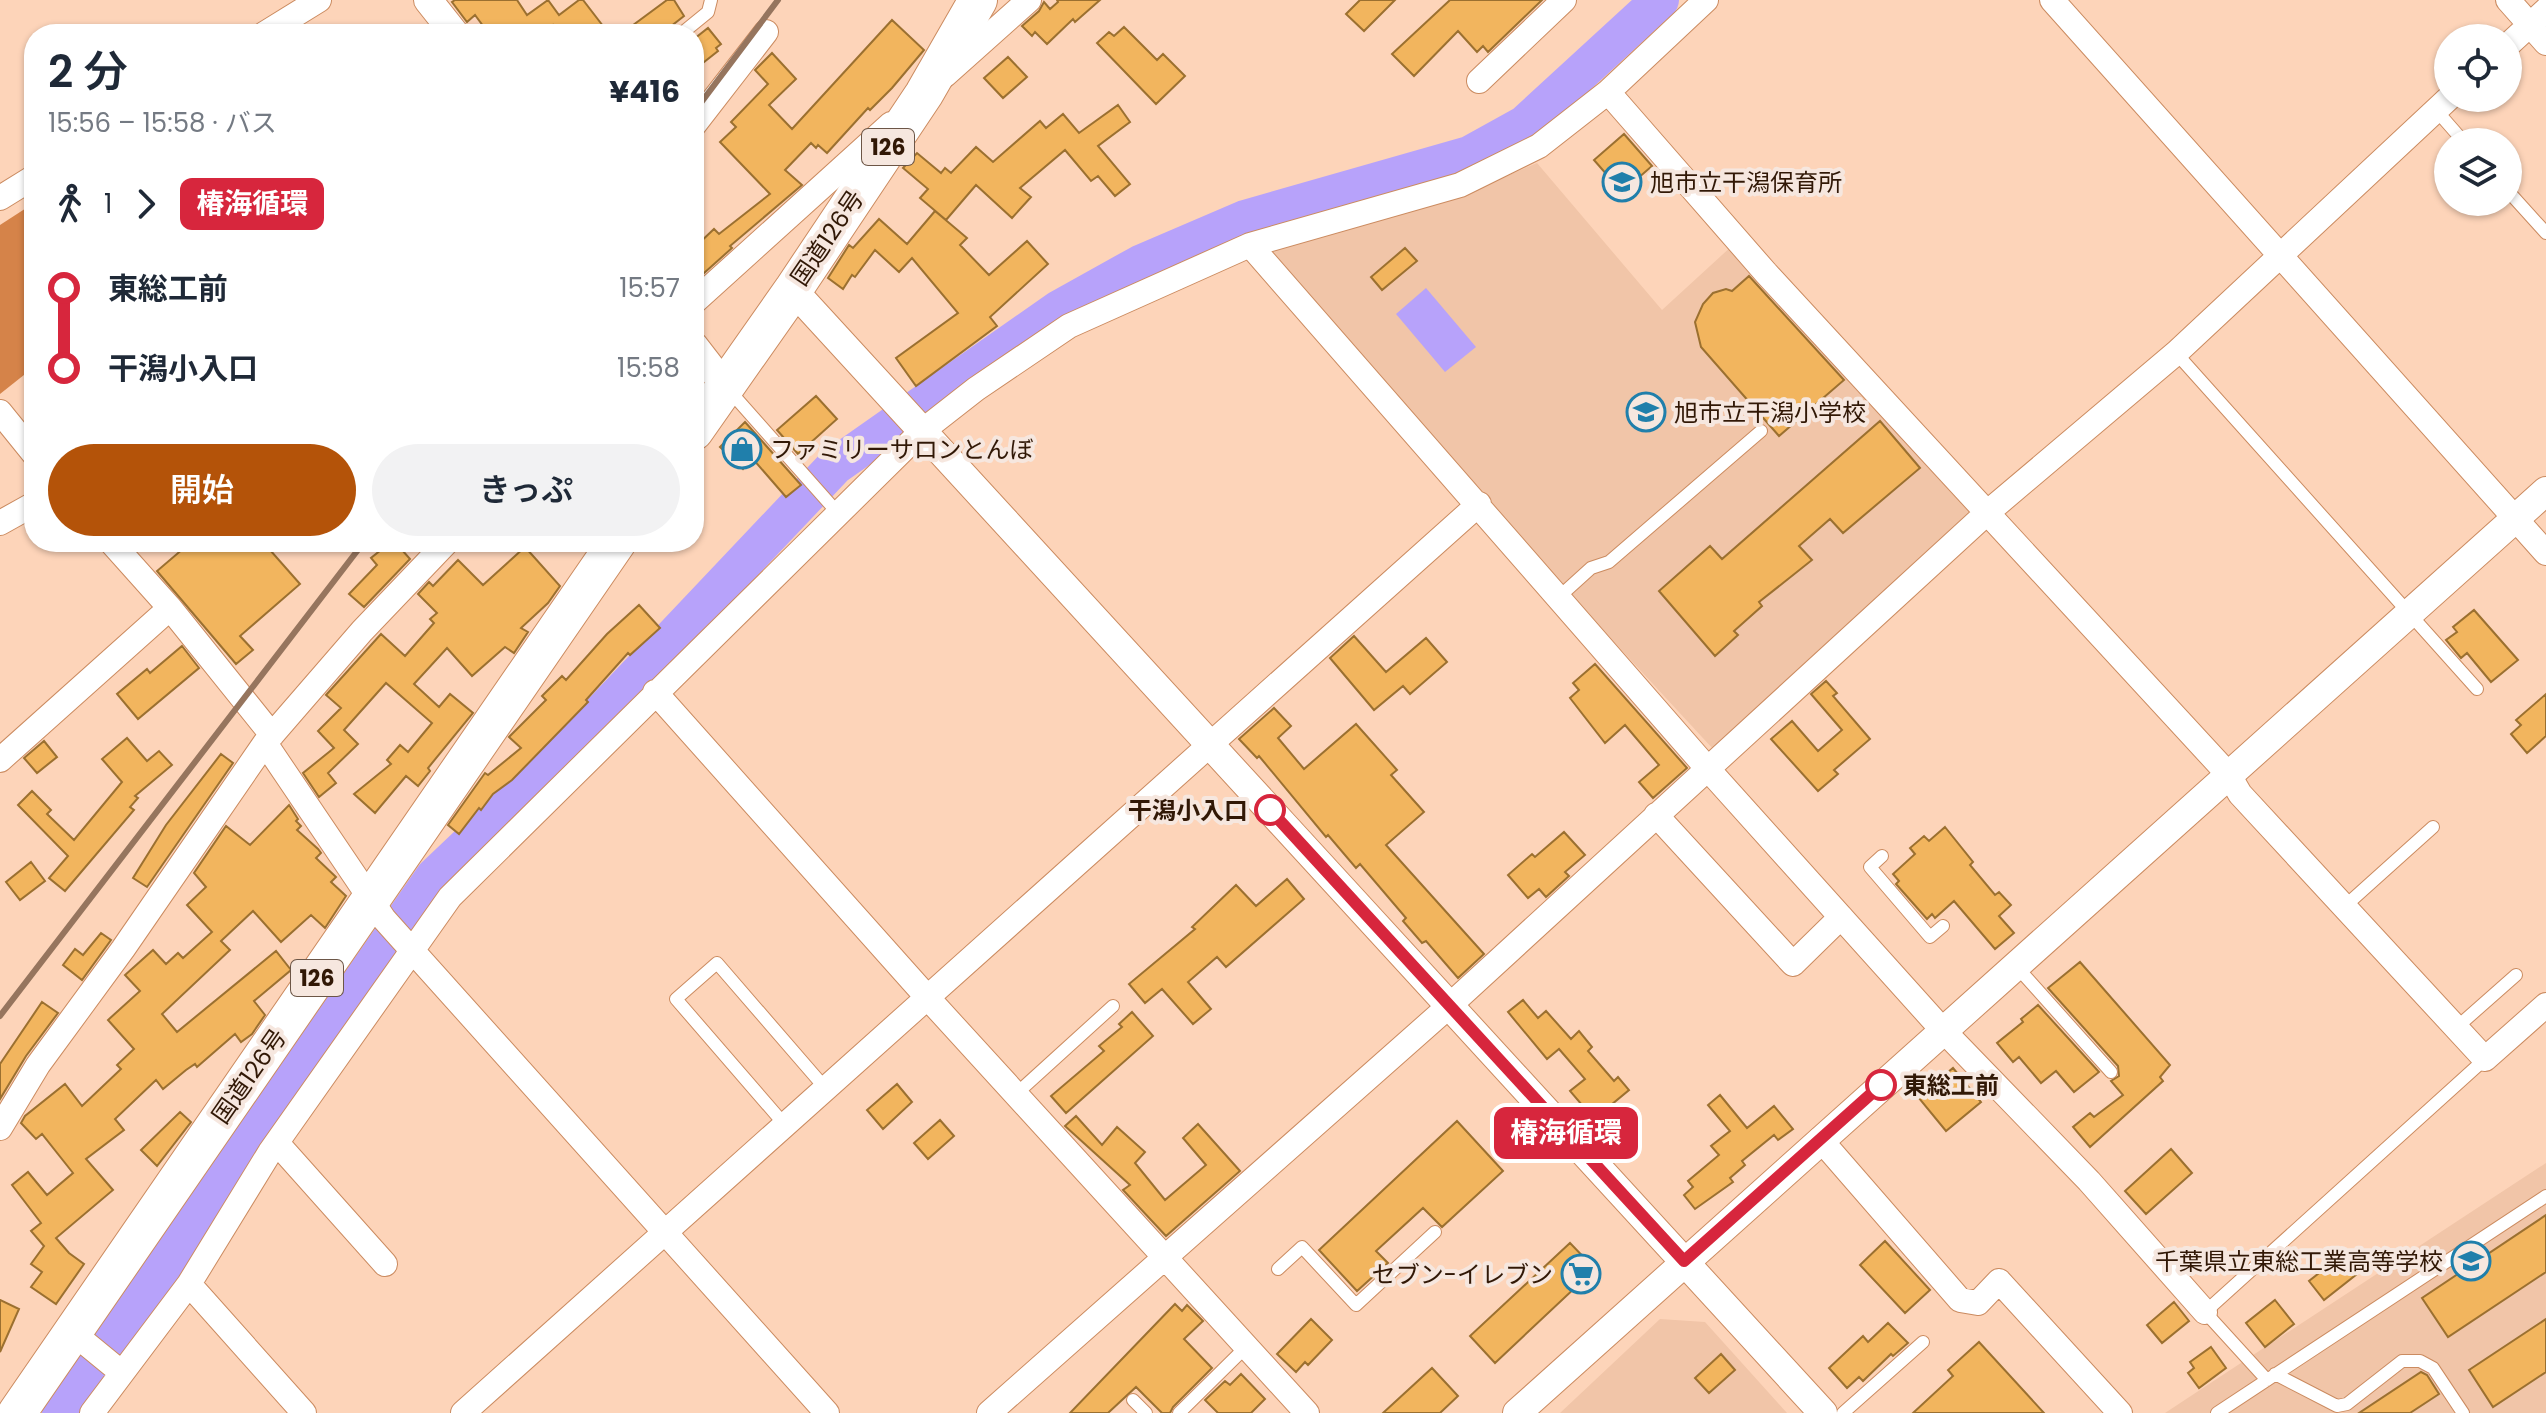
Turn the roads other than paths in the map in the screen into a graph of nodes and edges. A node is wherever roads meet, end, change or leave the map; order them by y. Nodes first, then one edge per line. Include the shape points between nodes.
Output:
1 (319, 0) edge
2 (428, 0) edge
3 (711, 0) edge
4 (978, 0) edge
5 (1029, 0) edge
6 (1564, 0) edge
7 (2052, 0) edge
8 (2508, 0) edge
9 (1701, 1) edge
10 (280, 24) edge
11 (447, 24) edge
12 (693, 24) edge
13 (2541, 26) edge
14 (766, 32) dead end
15 (2522, 37) edge
16 (1479, 81) dead end
17 (1608, 92) junction
18 (924, 94) junction
19 (704, 112) edge
20 (2434, 112) edge
21 (24, 183) edge
22 (0, 198) edge
23 (2522, 206) edge
24 (2546, 233) edge
25 (1250, 245) junction
26 (2281, 255) junction
27 (793, 290) junction
28 (704, 293) edge
29 (2176, 353) junction
30 (704, 359) edge
31 (725, 386) junction
32 (0, 412) edge
33 (704, 416) edge
34 (1761, 431) dead end
35 (921, 432) junction
36 (24, 442) edge
37 (2546, 491) edge
38 (1479, 504) junction
39 (24, 510) edge
40 (837, 512) junction
41 (1988, 512) junction
42 (2516, 518) junction
43 (0, 523) edge
44 (120, 552) edge
45 (437, 552) edge
46 (610, 552) edge
47 (2546, 553) edge
48 (1559, 597) junction
49 (170, 608) junction
50 (2409, 614) junction
51 (2477, 689) dead end
52 (655, 692) junction
53 (268, 739) junction
54 (1210, 745) junction
55 (0, 760) edge
56 (1707, 768) junction
57 (2229, 775) junction
58 (1656, 815) junction
59 (2433, 827) dead end
60 (1882, 856) dead end
61 (2344, 907) junction
62 (377, 910) junction
63 (1841, 917) junction
64 (1943, 926) dead end
65 (412, 952) junction
66 (2016, 966) junction
67 (2516, 975) dead end
68 (927, 997) junction
69 (2546, 1005) edge
70 (1113, 1006) dead end
71 (1448, 1007) junction
72 (2456, 1028) junction
73 (1943, 1031) junction
74 (2485, 1059) junction
75 (2111, 1072) dead end
76 (826, 1089) junction
77 (1016, 1094) junction
78 (785, 1125) junction
79 (0, 1128) edge
80 (1820, 1139) junction
81 (277, 1143) junction
82 (2546, 1196) edge
83 (1435, 1232) dead end
84 (664, 1233) junction
85 (1165, 1257) junction
86 (1684, 1261) junction
87 (385, 1264) dead end
88 (1278, 1269) dead end
89 (189, 1284) junction
90 (2205, 1312) junction
91 (84, 1342) junction
92 (1923, 1342) dead end
93 (1246, 1347) junction
94 (122, 1373) junction
95 (2271, 1377) junction
96 (1133, 1400) dead end
97 (994, 1412) edge
98 (17, 1413) edge
99 (92, 1413) edge
100 (304, 1413) edge
101 (463, 1413) edge
102 (827, 1413) edge
103 (1146, 1413) edge
104 (1179, 1413) edge
105 (1307, 1413) edge
106 (1517, 1413) edge
107 (1823, 1413) edge
108 (1843, 1413) edge
109 (2120, 1413) edge
110 (2217, 1413) edge
111 (2463, 1413) edge

1 - 10 street
2 - 11 street
3 - 12 lane via 708,12
4 - 18 highway, 国道126号 / 126
5 - 18 street
6 - 16 street
7 - 26 street
8 - 13 street
9 - 17 street
13 - 15 street
14 - 19 street
17 - 25 street via 1539,146 1460,185
17 - 41 street via 1766,273
18 - 27 highway, 国道126号 / 126
18 - 28 street
20 - 26 street
21 - 22 street
23 - 24 lane
25 - 35 street via 1069,326
25 - 38 street
26 - 29 street
26 - 42 street
27 - 31 highway, 国道126号 / 126
27 - 35 street
29 - 41 street
29 - 50 lane
30 - 31 street
31 - 33 highway, 国道126号 / 126
31 - 40 lane
32 - 36 street
34 - 48 lane via 1609,562 1591,568
35 - 40 street
35 - 54 street
37 - 42 street
38 - 48 street
38 - 54 street
39 - 43 street
40 - 52 street
41 - 56 street
41 - 57 street
42 - 47 street
42 - 50 street
44 - 49 street
45 - 53 street
46 - 62 highway, 国道126号 / 126
48 - 56 street
49 - 53 street
49 - 55 street
50 - 51 lane
50 - 57 street
52 - 65 street via 450,897
52 - 68 street
53 - 62 street
53 - 79 street via 38,1065
54 - 68 street
54 - 71 street
56 - 58 street
56 - 63 street
57 - 61 street via 2240,794
57 - 66 street
58 - 63 street via 1793,964
58 - 71 street
59 - 61 lane
60 - 64 lane via 1870,867 1930,937
61 - 72 street
62 - 65 street
62 - 91 highway, 国道126号 / 126
63 - 73 street
65 - 81 street
65 - 84 street
66 - 73 street
66 - 75 lane
67 - 72 lane
68 - 76 street
68 - 77 street
69 - 74 street
70 - 77 lane
71 - 85 street
71 - 86 street
72 - 74 street
73 - 80 street
73 - 90 street via 2089,1181
74 - 90 lane
76 - 78 street
76 - 78 lane via 717,963 676,999
77 - 85 street
78 - 84 street
80 - 86 street
80 - 109 street via 1960,1300 1978,1303 1999,1281
81 - 87 street
81 - 89 street
82 - 95 lane
83 - 88 lane via 1356,1305 1302,1247
84 - 101 street
84 - 102 street
85 - 93 street
85 - 97 street
86 - 106 street
86 - 107 street
89 - 94 street
89 - 100 street
90 - 95 lane
91 - 94 street
91 - 98 highway, 国道126号 / 126
92 - 108 lane
93 - 104 lane
93 - 105 street
94 - 99 street
95 - 110 lane
95 - 111 lane via 2337,1406 2347,1404 2402,1361 2420,1361 2433,1368
96 - 103 lane

